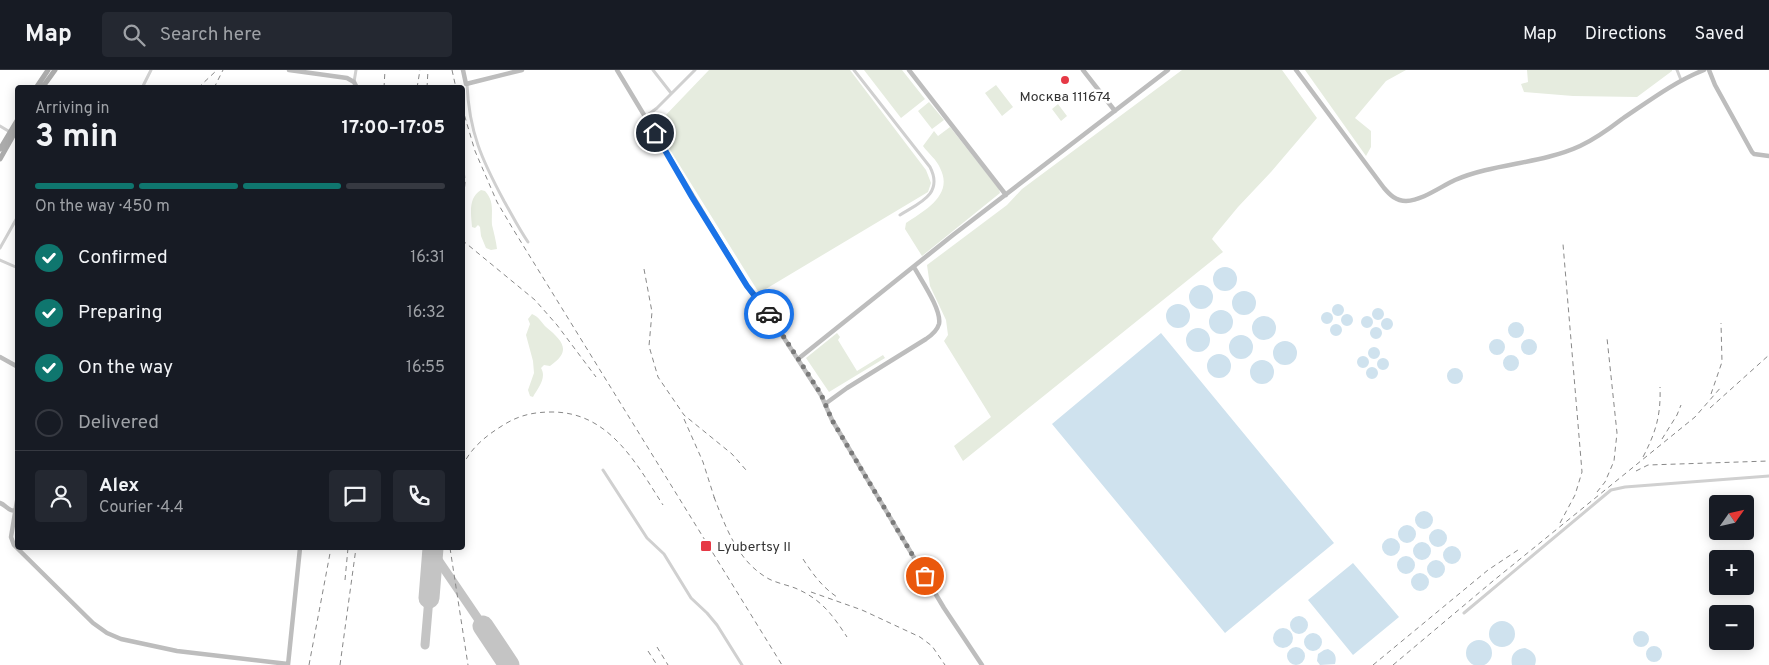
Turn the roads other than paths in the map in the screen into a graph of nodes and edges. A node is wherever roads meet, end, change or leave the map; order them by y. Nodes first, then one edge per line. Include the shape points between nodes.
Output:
1 (48, 70) edge
2 (55, 70) edge
3 (151, 70) edge
4 (289, 70) edge
5 (356, 70) edge
6 (463, 70) edge
7 (522, 70) edge
8 (617, 70) edge
9 (653, 70) edge
10 (695, 70) edge
11 (854, 70) edge
12 (909, 70) edge
13 (1083, 70) edge
14 (1168, 70) edge
15 (1296, 70) edge
16 (1677, 70) edge
17 (1704, 70) edge
18 (1708, 70) edge
19 (1681, 80) junction
20 (354, 82) junction
21 (466, 84) junction
22 (38, 85) edge
23 (44, 85) edge
24 (144, 85) edge
25 (356, 85) edge
26 (672, 93) junction
27 (1115, 111) junction
28 (645, 117) junction
29 (15, 124) edge
30 (0, 126) edge
31 (15, 130) edge
32 (10, 135) junction
33 (15, 139) edge
34 (0, 148) edge
35 (1769, 156) edge
36 (0, 159) edge
37 (1006, 195) junction
38 (900, 215) dead end
39 (15, 221) edge
40 (528, 242) dead end
41 (0, 248) edge
42 (0, 260) edge
43 (15, 267) edge
44 (914, 267) junction
45 (0, 358) edge
46 (798, 359) junction
47 (15, 366) edge
48 (825, 404) junction
49 (603, 470) dead end
50 (1769, 476) edge
51 (15, 503) edge
52 (2, 504) edge
53 (15, 511) joint
54 (15, 546) edge
55 (19, 550) edge
56 (300, 550) edge
57 (1464, 613) dead end
58 (288, 665) edge
59 (742, 665) edge
60 (982, 665) edge

1 - 22 main road
2 - 23 main road
3 - 24 street
4 - 20 street via 347,78
5 - 20 street
6 - 21 street
7 - 21 street
8 - 28 street
9 - 26 street
10 - 26 street
11 - 38 street via 934,174 931,194
12 - 37 street
13 - 27 street
14 - 27 street
15 - 19 street via 1387,192 1396,199 1407,201 1485,170 1580,146
16 - 19 street
17 - 19 street
18 - 35 street via 1752,152
20 - 25 street
21 - 40 street via 469,118 479,150 489,175
26 - 28 street
27 - 37 street
28 - 46 street via 747,286
29 - 32 main road
30 - 32 street
31 - 32 main road
32 - 33 street
32 - 34 main road
32 - 36 main road
37 - 44 street
39 - 41 street
42 - 43 street
44 - 46 street
44 - 48 street via 938,313 937,329
45 - 47 street
46 - 48 street
48 - 60 street via 944,608
49 - 59 street via 647,538 664,554 690,598 708,613
50 - 57 street via 1611,490
51 - 52 street
52 - 53 street
53 - 54 street via 11,537
55 - 58 street via 93,623 121,639 177,651
56 - 58 street

